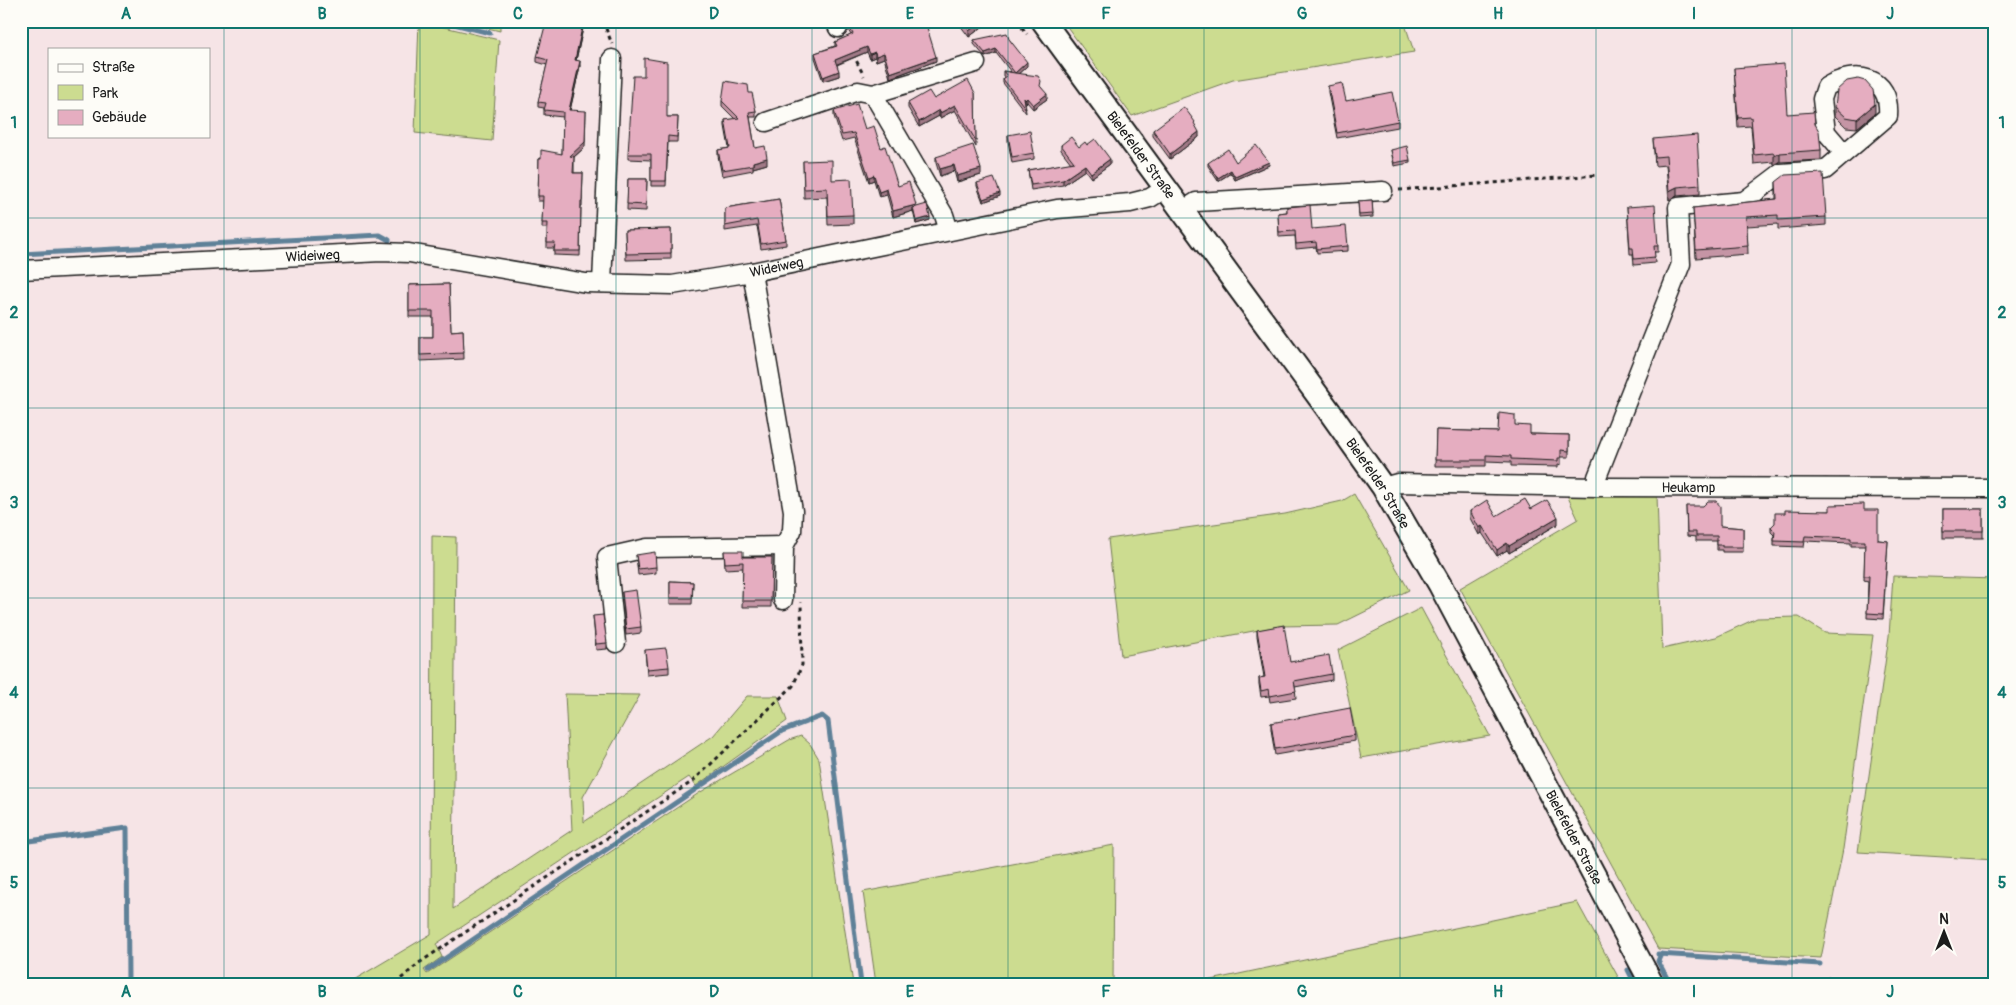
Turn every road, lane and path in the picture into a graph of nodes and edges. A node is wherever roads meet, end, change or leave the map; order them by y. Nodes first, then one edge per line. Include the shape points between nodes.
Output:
1 (603, 21) edge
2 (1017, 21) edge
3 (836, 24) edge
4 (1036, 29) edge
5 (612, 59) joint
6 (976, 63) dead end
7 (873, 94) junction
8 (766, 122) dead end
9 (1844, 153) junction
10 (1598, 175) dead end
11 (1166, 188) junction
12 (1383, 191) joint
13 (1182, 210) junction
14 (949, 231) junction
15 (21, 270) edge
16 (752, 272) junction
17 (602, 283) junction
18 (1383, 487) junction
19 (1597, 487) junction
20 (1995, 488) edge
21 (784, 546) junction
22 (800, 597) dead end
23 (783, 600) dead end
24 (616, 643) dead end
25 (395, 984) edge
26 (1652, 984) edge

1 - 5 path via 613,46
2 - 4 path
3 - 7 path
4 - 11 main road, Bielefelder Straße
5 - 17 street
6 - 7 street
7 - 8 street via 858,91
7 - 14 street via 944,215
9 - 9 street via 1888,116 1889,102 1881,85 1865,78 1838,79 1826,87 1822,99 1826,132
9 - 19 street via 1825,170 1781,173 1744,201 1678,207 1680,264 1597,478
10 - 12 path
11 - 13 main road, Bielefelder Straße
11 - 14 street, Wideiweg via 1150,198 1130,203 1057,209
12 - 13 street via 1196,202
13 - 18 main road, Bielefelder Straße
14 - 16 street, Wideiweg
15 - 17 street, Wideiweg via 381,252 409,253
16 - 17 street, Wideiweg via 672,285
16 - 21 street via 793,511 792,532
18 - 19 street, Heukamp via 1398,483
18 - 26 main road, Bielefelder Straße via 1440,585
19 - 20 street, Heukamp
21 - 23 street
21 - 24 street via 647,548 607,557
22 - 25 path via 802,665 793,686 693,781 419,963

